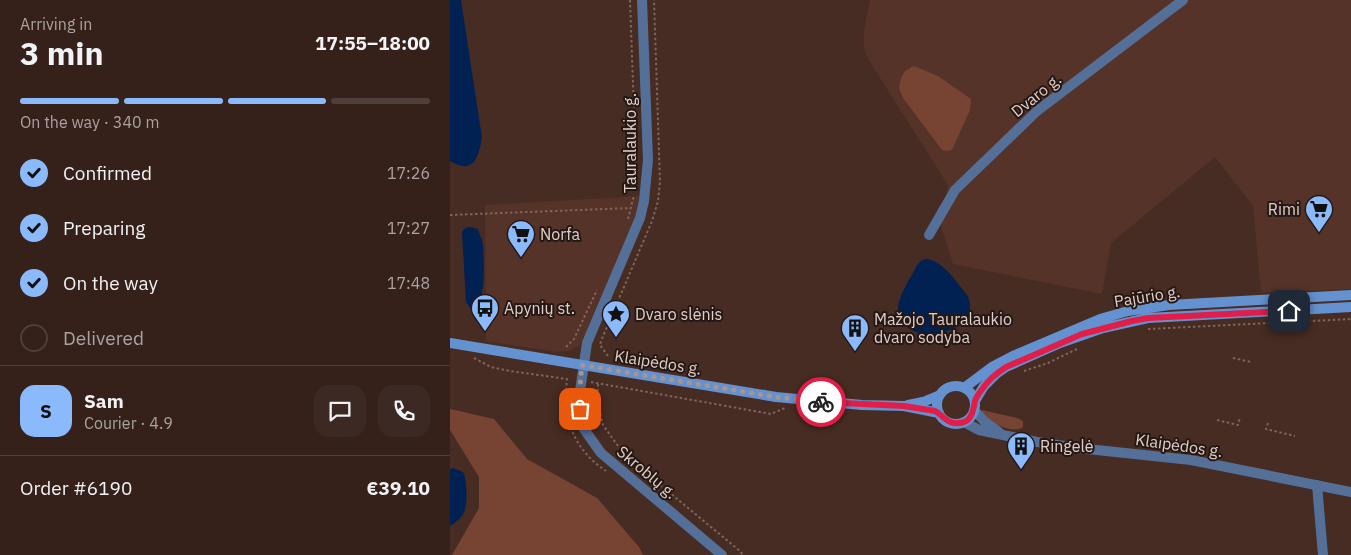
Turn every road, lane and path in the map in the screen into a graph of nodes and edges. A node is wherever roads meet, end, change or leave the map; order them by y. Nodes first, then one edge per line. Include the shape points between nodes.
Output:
1 (630, 0) edge
2 (642, 0) edge
3 (1183, 0) edge
4 (636, 168) dead end
5 (634, 194) dead end
6 (631, 208) junction
7 (450, 215) edge
8 (627, 223) dead end
9 (929, 235) dead end
10 (599, 287) dead end
11 (1351, 295) edge
12 (1351, 308) edge
13 (1351, 319) edge
14 (1142, 330) dead end
15 (450, 343) edge
16 (1082, 346) dead end
17 (566, 347) dead end
18 (470, 356) dead end
19 (1233, 358) dead end
20 (1251, 362) dead end
21 (582, 365) junction
22 (1019, 373) dead end
23 (567, 379) dead end
24 (591, 382) dead end
25 (598, 384) junction
26 (964, 388) junction
27 (940, 395) junction
28 (862, 405) joint
29 (974, 405) junction
30 (790, 406) dead end
31 (904, 406) junction
32 (940, 413) junction
33 (1240, 417) dead end
34 (1217, 420) dead end
35 (964, 422) junction
36 (1268, 424) dead end
37 (1002, 434) junction
38 (1295, 436) dead end
39 (1317, 485) junction
40 (1351, 492) edge
41 (722, 555) edge
42 (743, 555) edge
43 (1323, 555) edge

1 - 4 path
2 - 21 street, Tauralaukio g. via 648,160 644,201 640,218 587,343
3 - 9 street, Dvaro g. via 1037,111 955,190
5 - 6 path
6 - 7 path
6 - 8 path
10 - 17 path via 574,340
11 - 26 main road, Pajūrio g. via 1169,305 1128,311 1100,319 1015,355
12 - 29 main road, Pajūrio g. via 1148,318 1103,328 1006,367 984,386
13 - 14 path
15 - 21 main road, Klaipėdos g.
16 - 22 path
18 - 23 path via 491,367
19 - 20 path
21 - 28 main road, Klaipėdos g. via 776,397
21 - 41 street, Skroblų g. via 581,420 592,442
24 - 25 path
25 - 30 path via 771,414
25 - 42 path via 597,400 603,425 621,450
26 - 27 main road, Pajūrio g. via 948,388
26 - 29 main road via 969,391
27 - 31 main road, Pajūrio g.
27 - 32 main road
28 - 31 main road, Pajūrio g.
29 - 35 main road, Pajūrio g. via 972,415
29 - 37 street, Klaipėdos g. via 984,421
31 - 32 main road, Pajūrio g.
32 - 35 main road, Pajūrio g. via 947,421
33 - 34 path via 1238,425
35 - 37 street, Klaipėdos g. via 979,430
36 - 38 path via 1266,429
37 - 39 street, Klaipėdos g. via 1078,448 1191,460
39 - 40 street, Klaipėdos g.
39 - 43 street

